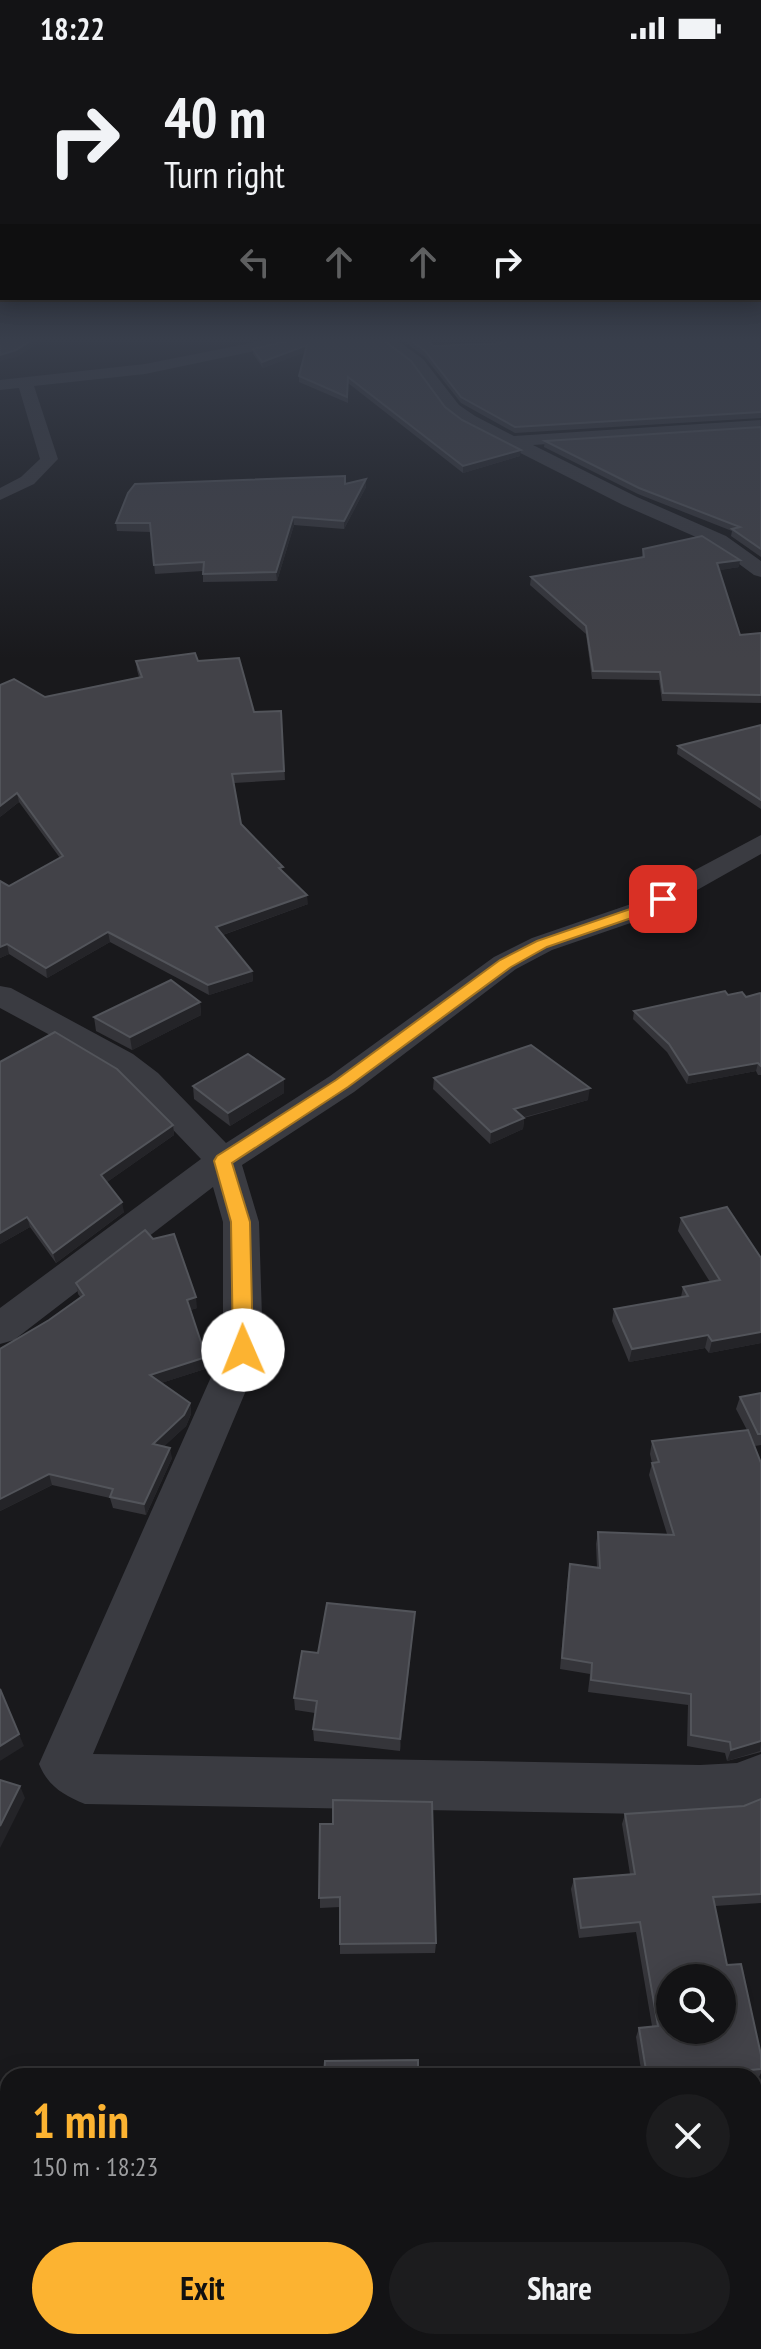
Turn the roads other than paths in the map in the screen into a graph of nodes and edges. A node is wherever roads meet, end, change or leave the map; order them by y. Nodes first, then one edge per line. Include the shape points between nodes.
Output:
1 (45, 445) edge
2 (519, 445) edge
3 (0, 494) edge
4 (761, 571) edge
5 (761, 843) edge
6 (0, 995) edge
7 (223, 1161) junction
8 (0, 1329) edge
9 (761, 1779) edge

1 - 3 street via 49,459 28,481
2 - 4 street via 719,540
5 - 7 street via 641,910 542,944 505,963 342,1084
6 - 7 street via 122,1061
7 - 8 street
7 - 9 street via 241,1222 243,1350 64,1764 85,1779 700,1790 737,1788

